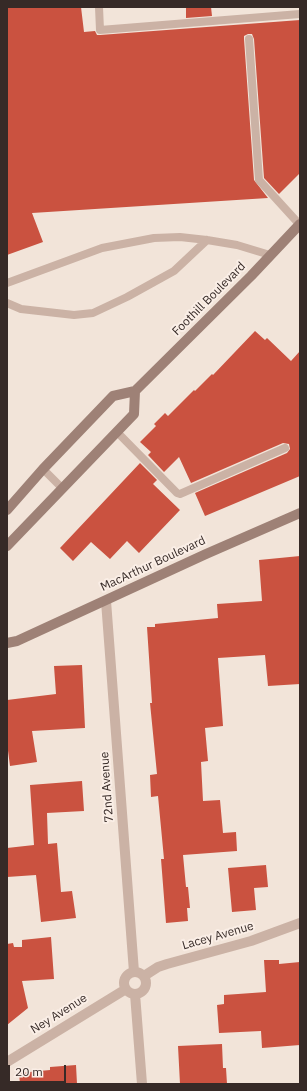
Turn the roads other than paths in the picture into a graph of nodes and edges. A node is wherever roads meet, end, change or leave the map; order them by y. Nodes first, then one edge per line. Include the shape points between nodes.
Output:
1 (99, 7) edge
2 (300, 14) edge
3 (249, 39) dead end
4 (300, 225) edge
5 (207, 240) junction
6 (270, 255) junction
7 (7, 283) edge
8 (7, 303) edge
9 (135, 391) junction
10 (117, 432) junction
11 (285, 448) dead end
12 (43, 469) junction
13 (62, 488) junction
14 (7, 510) edge
15 (300, 513) edge
16 (7, 546) edge
17 (106, 601) junction
18 (17, 641) junction
19 (7, 642) edge
20 (7, 652) edge
21 (300, 923) edge
22 (139, 974) junction
23 (126, 989) junction
24 (135, 994) junction
25 (7, 1062) edge
26 (142, 1084) edge

1 - 2 lane via 100,30
3 - 4 lane via 259,180
4 - 6 main road, Foothill Boulevard
5 - 6 lane via 237,245
5 - 7 lane via 154,238 102,248
5 - 8 lane via 174,271 92,313 74,315 21,309
6 - 9 main road, Foothill Boulevard
9 - 10 main road via 134,414
9 - 12 main road via 113,396
10 - 11 lane via 180,494
10 - 13 main road
12 - 13 lane
12 - 14 main road
13 - 16 main road
15 - 17 main road, MacArthur Boulevard
17 - 18 main road, MacArthur Boulevard
17 - 22 street, 72nd Avenue
18 - 19 main road, MacArthur Boulevard
18 - 20 main road, MacArthur Boulevard
21 - 22 street, Lacey Avenue via 250,941
22 - 23 street via 130,973 126,976
22 - 24 street via 146,983 144,989
23 - 24 street
23 - 25 street, Ney Avenue
24 - 26 street

